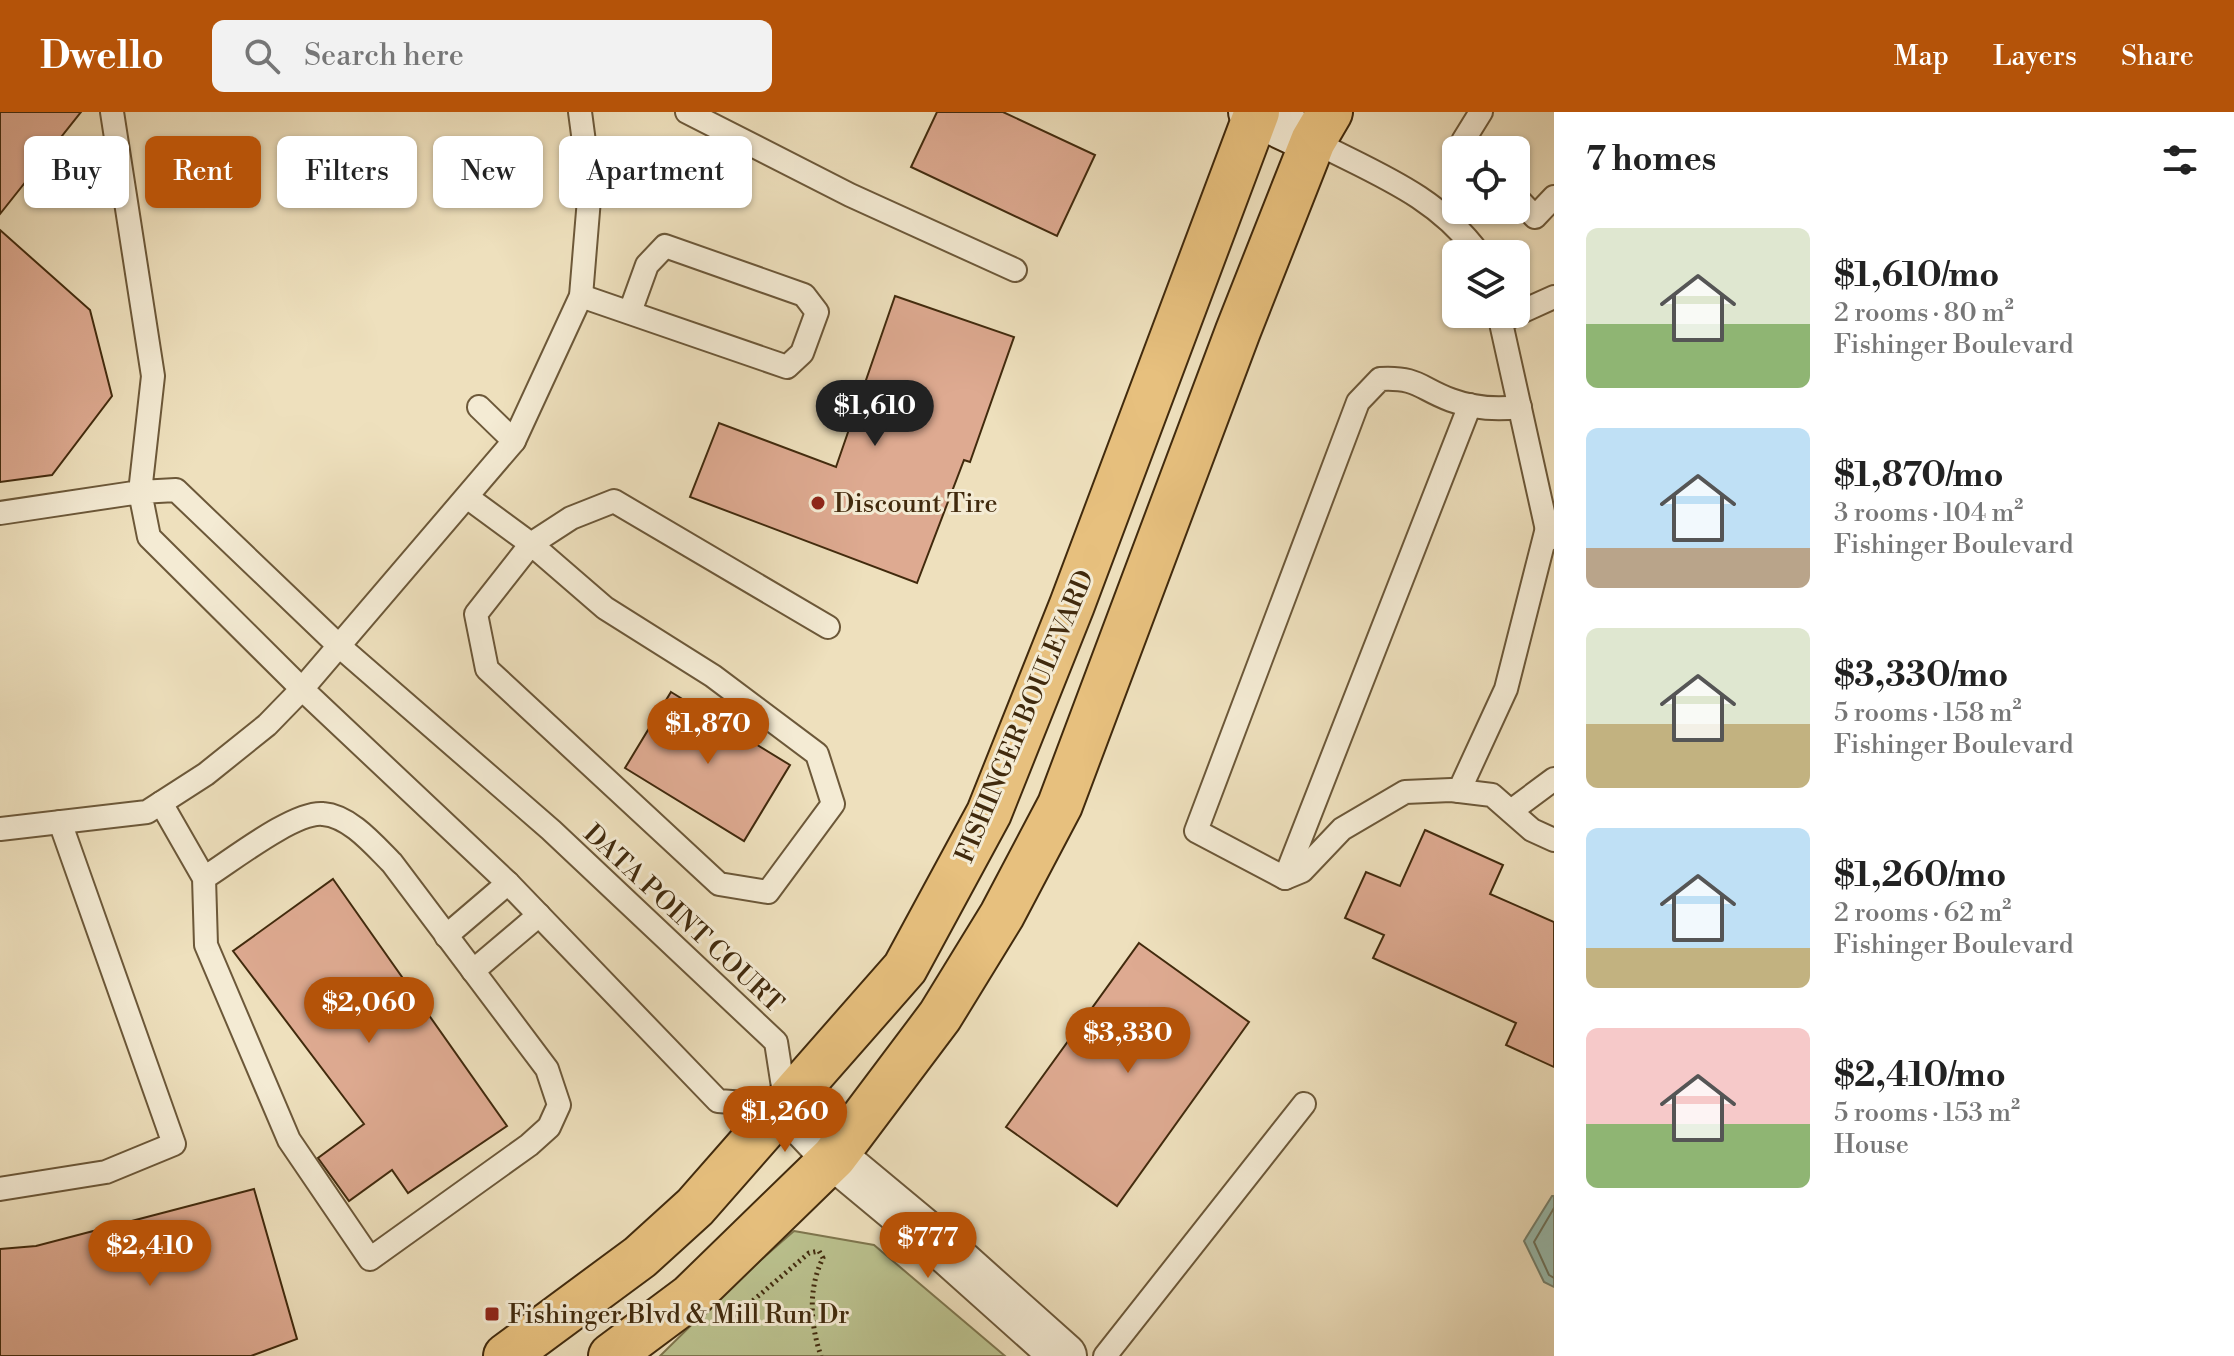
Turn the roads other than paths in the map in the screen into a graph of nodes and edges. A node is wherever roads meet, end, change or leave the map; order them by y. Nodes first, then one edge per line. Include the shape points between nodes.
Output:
1 (112, 112) edge
2 (580, 112) edge
3 (687, 112) edge
4 (1481, 112) edge
5 (1255, 113) edge
6 (1322, 127) edge
7 (1466, 136) edge
8 (1554, 197) edge
9 (1530, 212) edge
10 (1469, 240) edge
11 (1015, 270) dead end
12 (581, 296) junction
13 (1554, 297) edge
14 (1530, 306) edge
15 (630, 312) junction
16 (1502, 328) edge
17 (1470, 405) junction
18 (479, 407) dead end
19 (1520, 407) junction
20 (514, 441) junction
21 (140, 492) junction
22 (467, 497) junction
23 (0, 513) edge
24 (1550, 538) edge
25 (531, 544) junction
26 (828, 627) dead end
27 (338, 645) junction
28 (302, 689) junction
29 (1554, 779) edge
30 (1459, 791) junction
31 (161, 803) junction
32 (1511, 811) junction
33 (60, 822) junction
34 (0, 829) edge
35 (1554, 840) edge
36 (204, 878) junction
37 (1285, 878) junction
38 (508, 883) junction
39 (539, 915) junction
40 (446, 936) junction
41 (473, 971) junction
42 (1304, 1104) dead end
43 (786, 1106) junction
44 (834, 1157) junction
45 (0, 1189) edge
46 (506, 1356) edge
47 (611, 1356) edge
48 (1064, 1356) edge
49 (1105, 1356) edge

1 - 21 lane via 153,376
2 - 12 lane via 590,187
3 - 11 lane via 850,195
4 - 7 lane
5 - 6 street
5 - 43 main road, FISHINGER BOULEVARD via 989,813 905,968
6 - 10 lane via 1430,202
6 - 44 main road via 1060,805 940,1016
8 - 9 lane via 1535,217
12 - 15 lane
12 - 20 lane
13 - 14 lane
15 - 15 lane via 787,367 802,353 817,312 804,295 665,246 647,265
16 - 19 lane
17 - 19 lane via 1492,410
17 - 37 lane
17 - 37 lane via 1407,378 1380,379 1358,402 1196,831
18 - 20 lane
19 - 24 lane
20 - 22 lane
21 - 23 lane, DATA POINT COURT
21 - 27 lane, DATA POINT COURT via 176,490
21 - 28 lane via 149,537
22 - 25 lane
22 - 27 lane
24 - 30 lane via 1506,689
25 - 25 lane via 476,614 487,669 719,884 768,892 833,804 817,754 713,676 605,608
25 - 26 lane via 571,518 614,501
27 - 28 lane
27 - 43 lane, DATA POINT COURT via 551,830 776,1042
28 - 31 lane via 267,725
28 - 38 lane
29 - 32 lane
30 - 32 lane via 1492,795
30 - 37 lane via 1405,792 1342,829 1302,871
31 - 33 lane via 147,812
31 - 36 lane
32 - 35 lane via 1532,830
33 - 34 lane
33 - 45 lane via 174,1144 106,1172
36 - 40 lane via 300,818 322,814 341,820 383,854
36 - 41 lane via 206,945 289,1140 370,1259 529,1145 549,1127 559,1105 547,1069
38 - 39 lane
38 - 40 lane
39 - 41 lane
39 - 43 lane via 718,1101
40 - 41 lane
42 - 49 lane
43 - 44 street
43 - 46 main road, FISHINGER BOULEVARD via 695,1207 640,1257
44 - 47 main road via 690,1297
44 - 48 street

